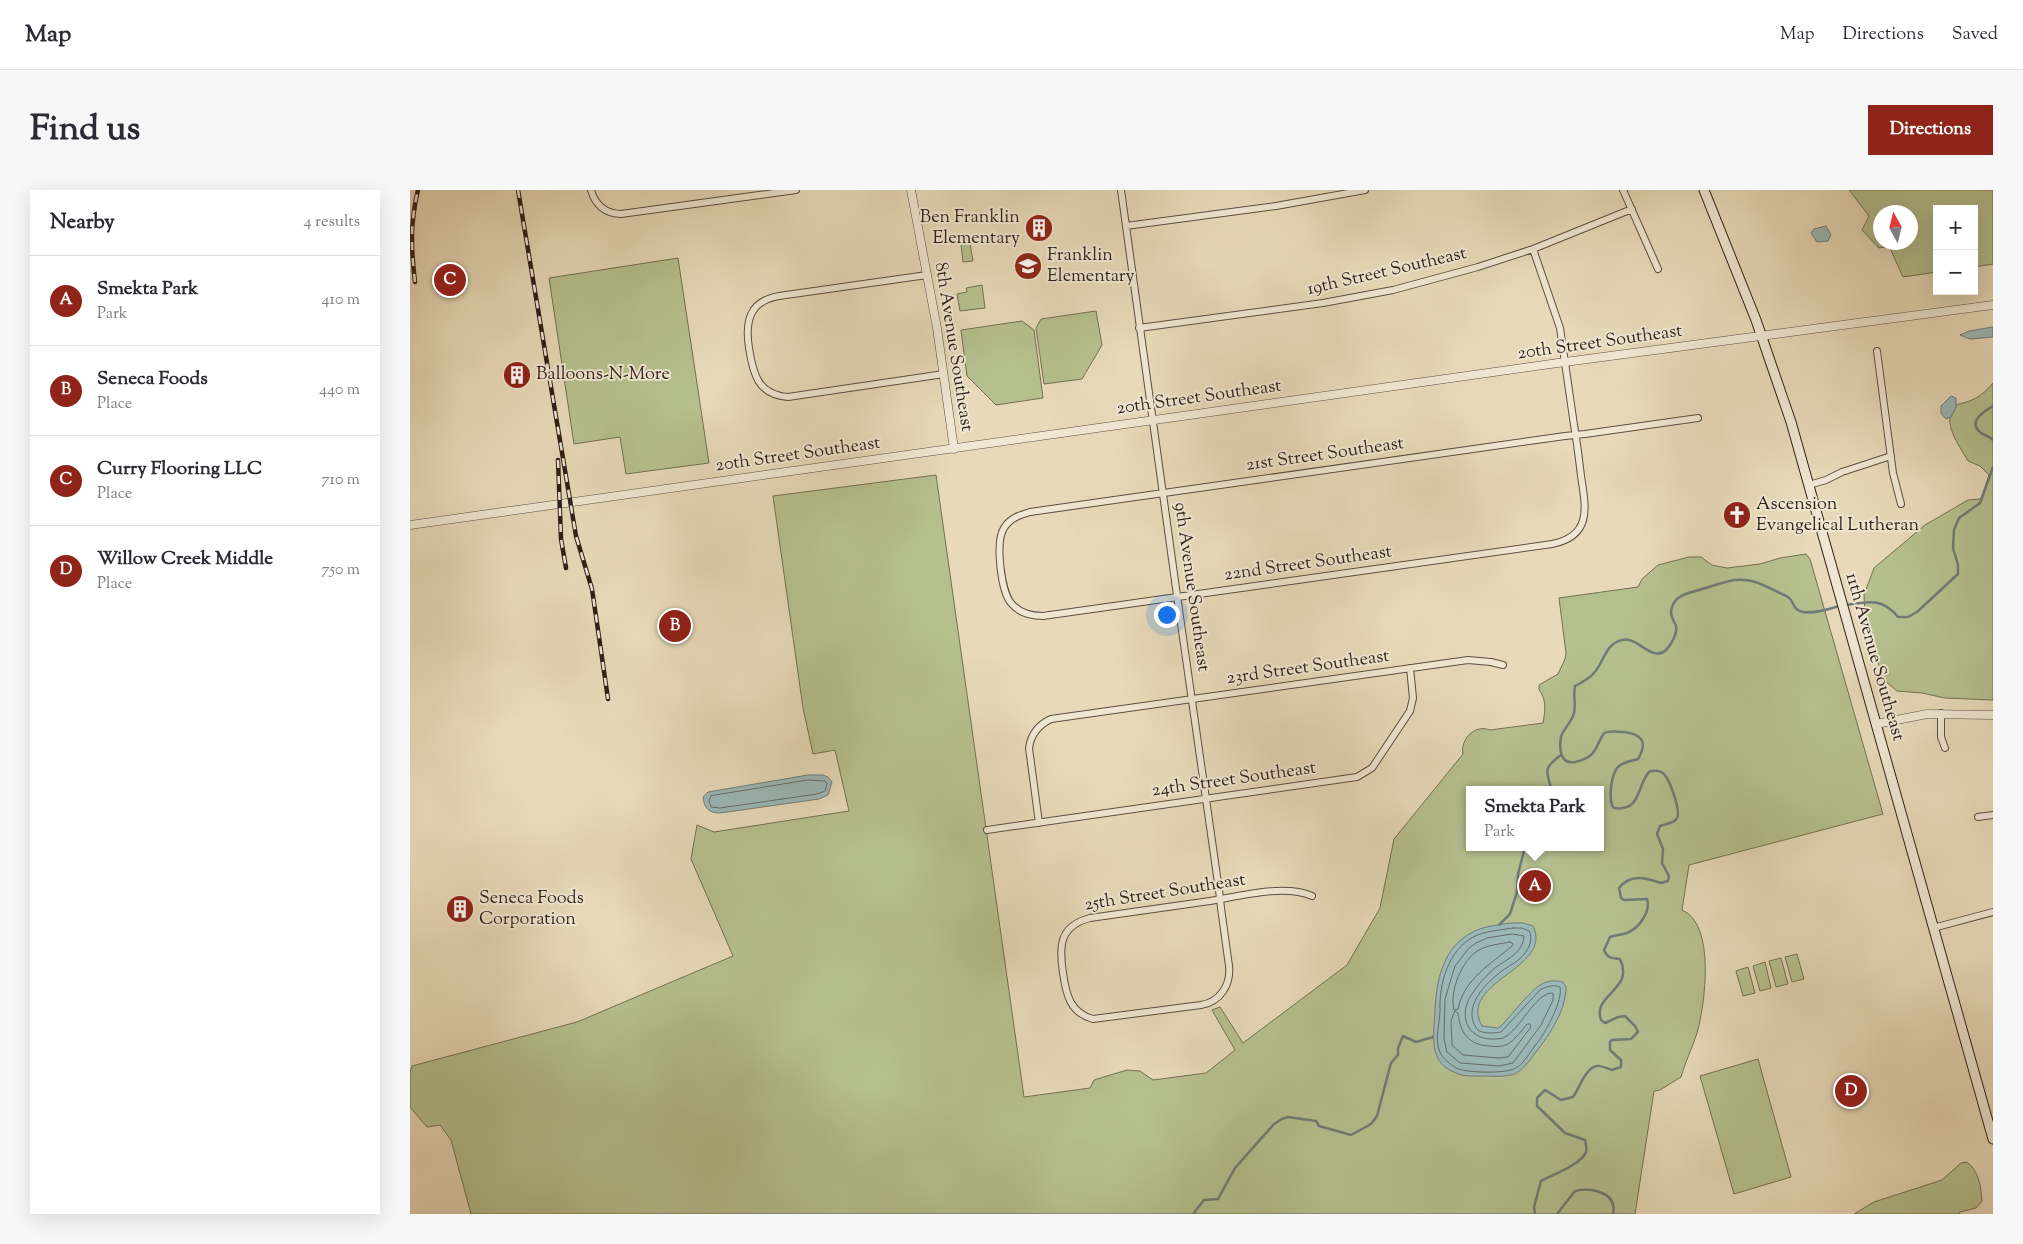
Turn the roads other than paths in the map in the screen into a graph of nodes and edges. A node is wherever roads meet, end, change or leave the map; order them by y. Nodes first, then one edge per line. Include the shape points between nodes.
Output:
1 (591, 190) edge
2 (796, 190) edge
3 (911, 190) edge
4 (1121, 190) edge
5 (1365, 190) edge
6 (1623, 190) edge
7 (1704, 190) edge
8 (1632, 209) junction
9 (1126, 226) junction
10 (1533, 249) junction
11 (1658, 269) dead end
12 (927, 275) junction
13 (1993, 305) edge
14 (1139, 328) junction
15 (1763, 336) junction
16 (1877, 350) dead end
17 (1565, 362) junction
18 (944, 374) junction
19 (1698, 418) dead end
20 (1152, 420) junction
21 (1576, 435) junction
22 (954, 449) junction
23 (1891, 456) junction
24 (1809, 485) junction
25 (1163, 494) junction
26 (1902, 504) dead end
27 (410, 525) edge
28 (1002, 569) joint
29 (1176, 598) junction
30 (1503, 665) dead end
31 (1410, 668) junction
32 (1191, 699) junction
33 (1940, 714) junction
34 (1993, 715) edge
35 (1876, 724) junction
36 (1945, 748) dead end
37 (1205, 799) junction
38 (1993, 815) edge
39 (1978, 817) dead end
40 (1039, 823) junction
41 (987, 830) dead end
42 (1312, 896) dead end
43 (1220, 900) junction
44 (1993, 912) edge
45 (1934, 928) junction
46 (1225, 988) joint
47 (1993, 1135) edge

1 - 2 street via 594,200 617,214
3 - 12 street, 8th Avenue Southeast
4 - 9 street, 9th Avenue Southeast
5 - 9 street via 1276,206
6 - 8 street
7 - 15 main road, 11th Avenue Southeast
8 - 10 street, 19th Street Southeast
8 - 11 street
9 - 14 street, 9th Avenue Southeast
10 - 14 street, 19th Street Southeast via 1359,298
10 - 17 street via 1560,328
12 - 18 street, 8th Avenue Southeast
12 - 18 street via 766,299 749,318 747,334 752,369 760,384 770,392 786,397
13 - 15 street, 20th Street Southeast
14 - 20 street, 9th Avenue Southeast
15 - 17 street, 20th Street Southeast
15 - 24 main road, 11th Avenue Southeast
16 - 23 street
17 - 20 street, 20th Street Southeast
17 - 21 street
18 - 22 street, 8th Avenue Southeast
19 - 21 street, 21st Street Southeast
20 - 22 street, 20th Street Southeast
20 - 25 street, 9th Avenue Southeast
21 - 25 street, 21st Street Southeast
21 - 29 street, 22nd Street Southeast via 1585,515 1579,530 1568,539 1552,544
22 - 27 street, 20th Street Southeast
23 - 24 street
23 - 26 street
24 - 35 main road, 11th Avenue Southeast
25 - 28 street, 21st Street Southeast via 1030,512 1014,518 1004,527 999,539
25 - 29 street, 9th Avenue Southeast
28 - 29 street, 22nd Street Southeast via 1006,594 1011,603 1034,616
29 - 32 street, 9th Avenue Southeast
30 - 31 street, 23rd Street Southeast via 1468,660
31 - 32 street, 23rd Street Southeast
31 - 37 street, 24th Street Southeast via 1413,698 1410,711 1368,772 1349,778
32 - 37 street, 9th Avenue Southeast
32 - 40 street, 23rd Street Southeast via 1056,718 1040,725 1029,748
33 - 34 street
33 - 35 street via 1917,714
33 - 36 street
35 - 45 main road, 11th Avenue Southeast
37 - 40 street, 24th Street Southeast
37 - 43 street, 9th Avenue Southeast
38 - 39 street
40 - 41 street, 24th Street Southeast
42 - 43 street, 25th Street Southeast via 1284,891
43 - 46 street, 9th Avenue Southeast via 1230,972
43 - 46 street, 25th Street Southeast via 1077,922 1062,942 1061,955 1066,992 1079,1013 1093,1019 1205,1005
44 - 45 street
45 - 47 main road, 11th Avenue Southeast

